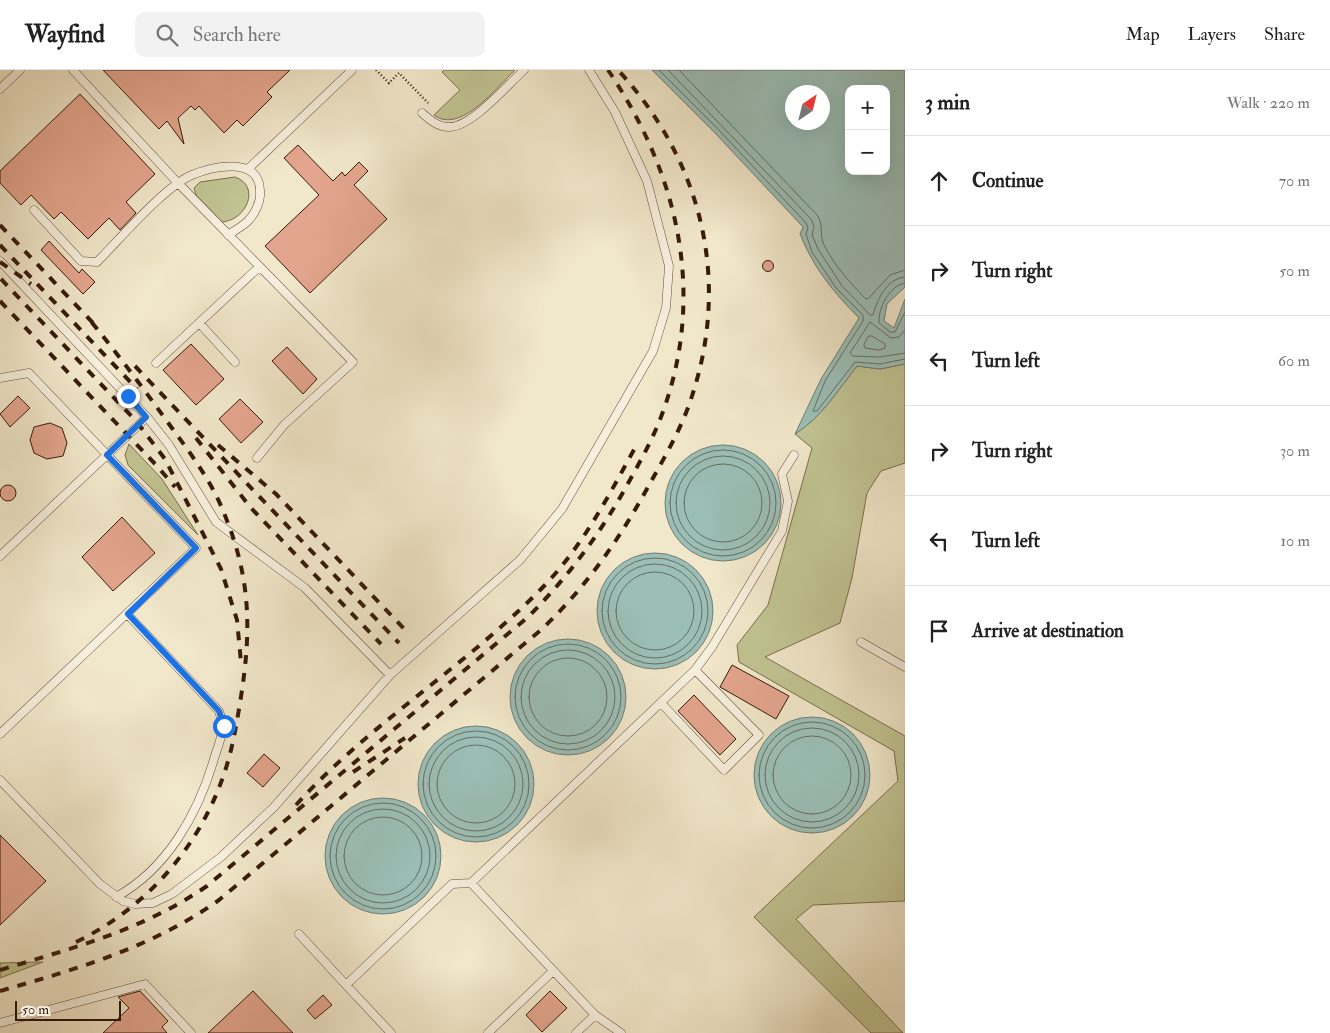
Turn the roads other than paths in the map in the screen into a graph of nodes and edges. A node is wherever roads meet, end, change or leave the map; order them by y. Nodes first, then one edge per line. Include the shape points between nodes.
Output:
1 (20, 70) edge
2 (73, 70) edge
3 (352, 70) edge
4 (524, 70) edge
5 (590, 70) edge
6 (0, 89) edge
7 (422, 113) road end
8 (248, 169) junction
9 (177, 182) junction
10 (34, 210) dead end
11 (228, 235) junction
12 (0, 261) edge
13 (259, 267) junction
14 (200, 324) junction
15 (235, 362) dead end
16 (156, 363) dead end
17 (0, 378) edge
18 (146, 417) junction
19 (107, 455) junction
20 (794, 455) dead end
21 (257, 458) dead end
22 (0, 556) edge
23 (128, 614) junction
24 (861, 642) dead end
25 (905, 667) edge
26 (695, 670) junction
27 (390, 675) junction
28 (661, 703) junction
29 (0, 734) edge
30 (0, 780) edge
31 (471, 883) junction
32 (116, 897) junction
33 (299, 934) dead end
34 (553, 971) junction
35 (346, 985) junction
36 (595, 1015) junction
37 (0, 1023) edge
38 (191, 1033) edge
39 (391, 1033) edge
40 (488, 1033) edge
41 (576, 1033) edge
42 (621, 1033) edge

1 - 6 lane
2 - 9 lane
3 - 8 lane
4 - 7 lane via 464,123 444,127
5 - 27 lane via 615,112 647,181 669,266 666,308 653,351 562,509 543,534 520,560
8 - 9 lane via 215,167
8 - 11 lane via 256,176 260,198 247,222
9 - 10 lane via 97,262 81,261
9 - 11 lane
11 - 13 lane
12 - 18 lane
13 - 14 lane
13 - 21 lane via 353,362 284,425
14 - 15 lane
14 - 16 lane
17 - 19 lane via 29,373
18 - 19 lane
18 - 27 lane via 169,445 216,522 305,588
19 - 22 lane
19 - 23 lane via 196,548
20 - 26 lane via 782,474 788,501 782,531
23 - 29 lane
23 - 32 lane via 219,711 224,726 208,782 181,834 148,875
24 - 25 lane
26 - 28 lane
26 - 28 lane via 759,734 724,770
27 - 32 lane via 274,807 221,857 160,901 141,905
28 - 31 lane
30 - 32 lane
31 - 34 lane
31 - 35 lane via 452,884
33 - 35 lane
34 - 36 lane
34 - 40 lane
35 - 39 lane
36 - 41 lane
36 - 42 lane
37 - 38 lane via 144,984

